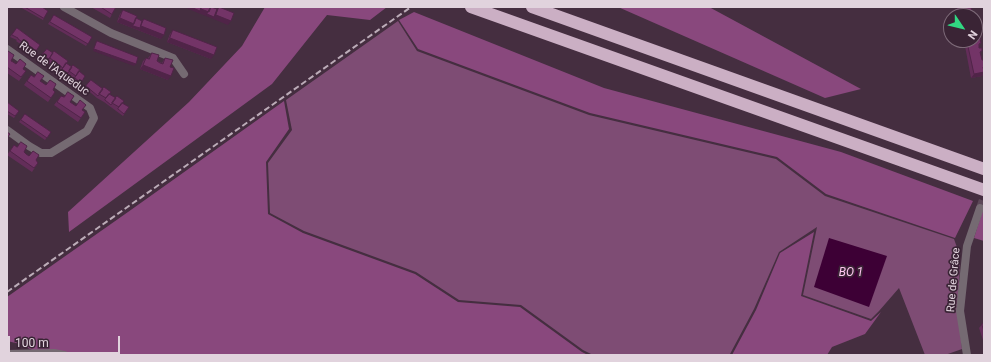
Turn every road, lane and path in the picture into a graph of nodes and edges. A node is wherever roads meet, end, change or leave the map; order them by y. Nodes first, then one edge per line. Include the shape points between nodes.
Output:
1 (64, 7) edge
2 (471, 7) edge
3 (532, 7) edge
4 (7, 49) edge
5 (184, 74) dead end
6 (7, 130) edge
7 (984, 169) edge
8 (984, 190) edge
9 (980, 208) dead end
10 (7, 354) edge
11 (64, 355) edge
12 (967, 355) edge

1 - 5 street via 111,33 173,58
2 - 8 highway
3 - 7 highway
4 - 6 street, Rue de l'Aqueduc via 90,108 94,118 87,131 51,153 41,153
9 - 12 street, Rue de Grâce via 967,246 960,311
10 - 11 street

